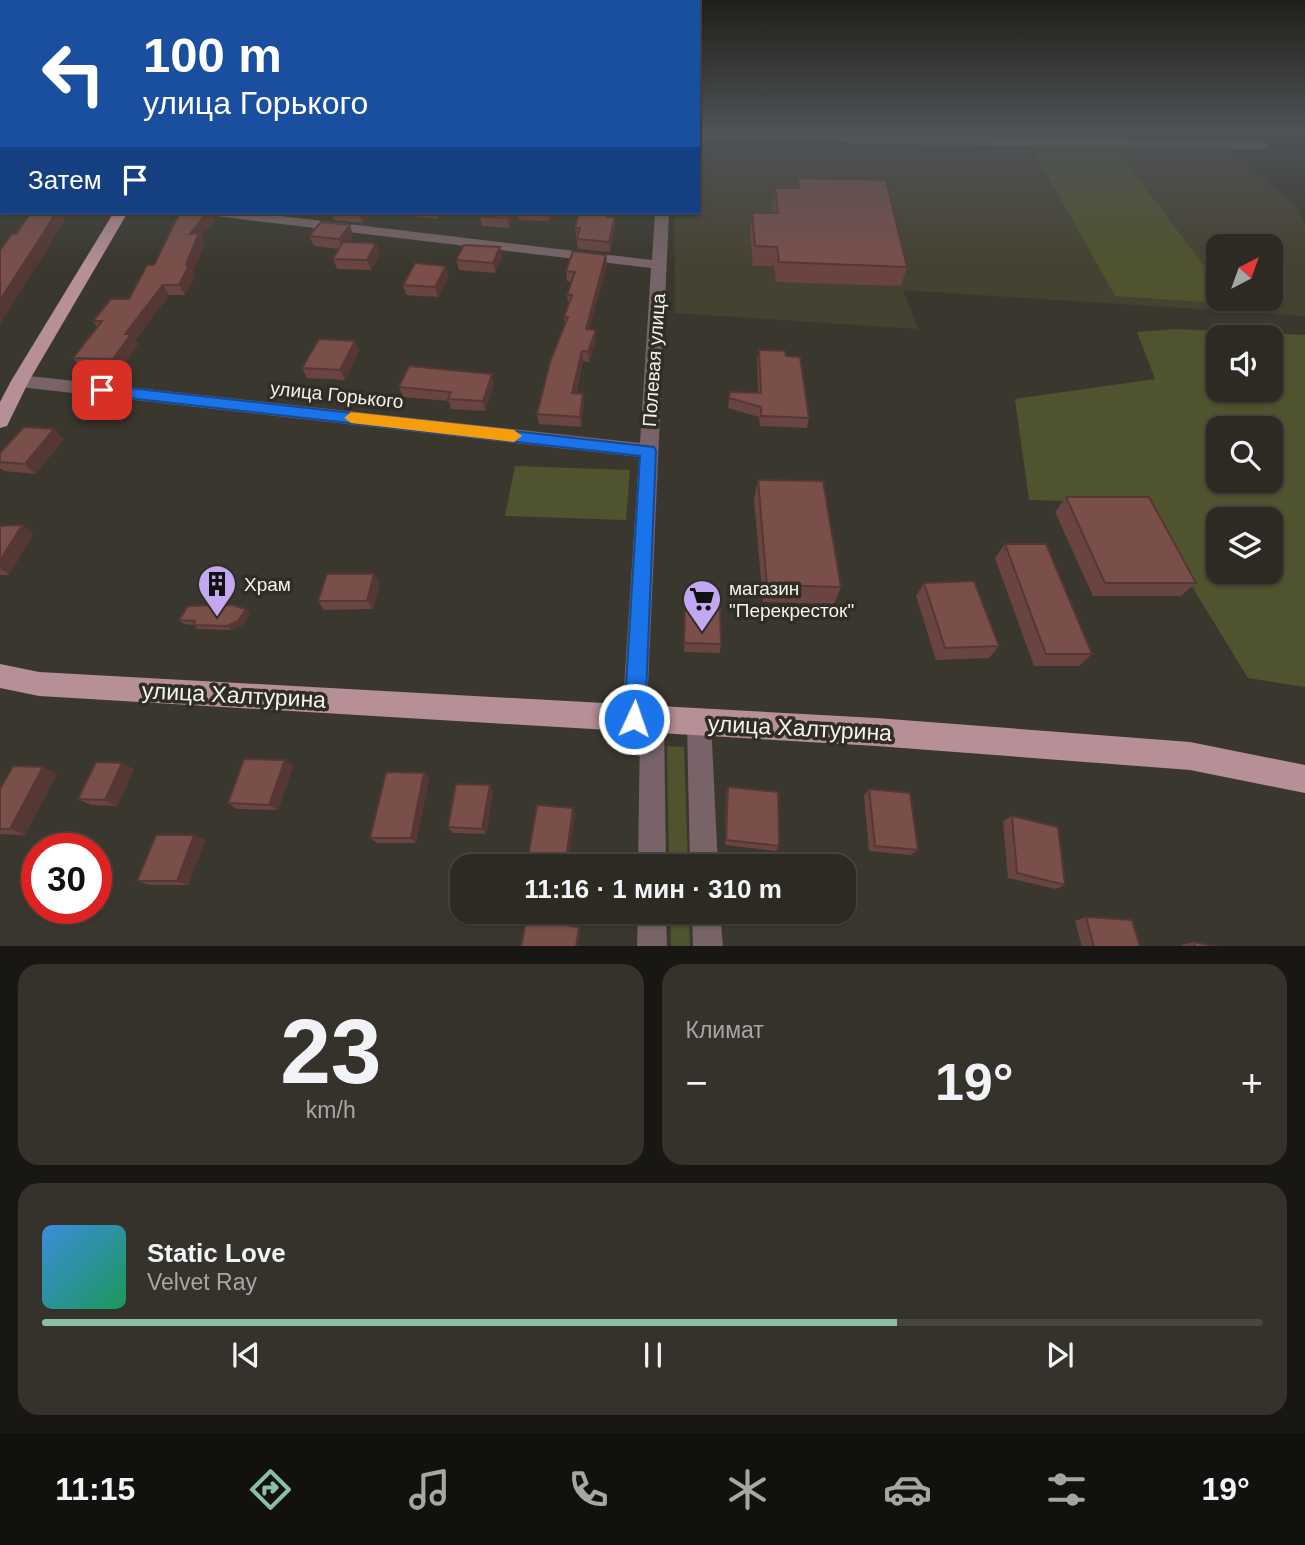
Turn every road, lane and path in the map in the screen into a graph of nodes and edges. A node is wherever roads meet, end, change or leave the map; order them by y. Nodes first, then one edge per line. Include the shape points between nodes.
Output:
1 (120, 214) edge
2 (232, 214) edge
3 (662, 214) edge
4 (660, 265) junction
5 (20, 381) junction
6 (0, 421) edge
7 (648, 451) junction
8 (0, 676) edge
9 (643, 719) junction
10 (699, 722) junction
11 (1305, 779) edge
12 (651, 854) edge
13 (704, 854) edge
14 (652, 924) edge
15 (707, 924) edge
16 (652, 946) edge
17 (708, 946) edge

1 - 5 main road
2 - 4 street
3 - 4 street, Полевая улица
4 - 7 street, Полевая улица
5 - 6 main road
5 - 7 street, улица Горького
7 - 9 street, Полевая улица
8 - 9 main road, улица Халтурина via 39,684
9 - 10 main road, улица Халтурина
9 - 12 street, Полевая улица
10 - 11 main road, улица Халтурина via 1190,755
10 - 13 street
14 - 16 street
15 - 17 street

